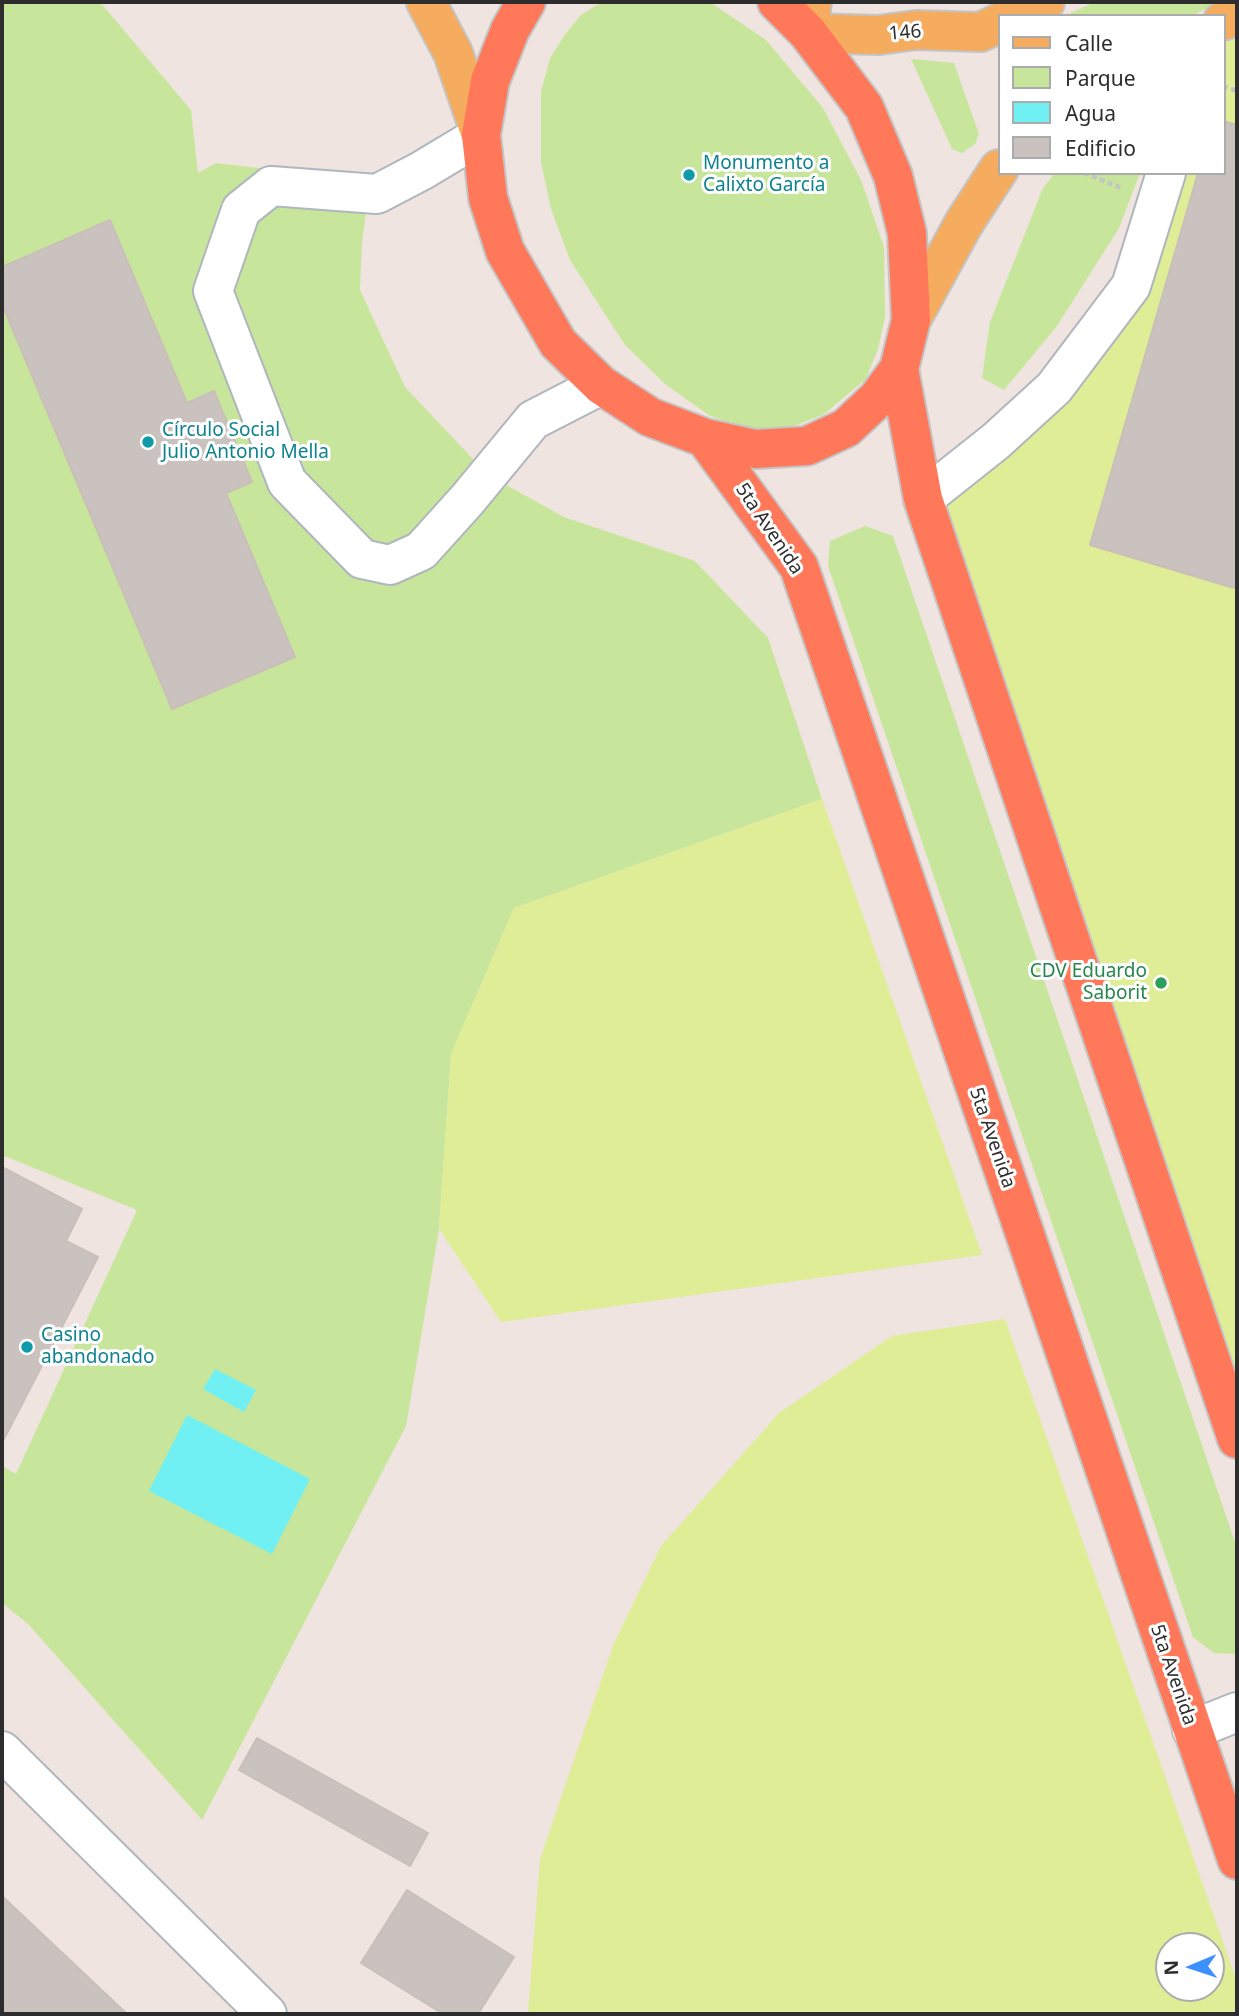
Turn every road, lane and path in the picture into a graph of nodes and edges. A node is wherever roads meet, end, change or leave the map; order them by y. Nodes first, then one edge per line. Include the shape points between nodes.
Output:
1 (426, 2) edge
2 (777, 2) edge
3 (1045, 2) edge
4 (513, 11) edge
5 (1019, 14) edge
6 (810, 17) edge
7 (998, 24) edge
8 (481, 135) junction
9 (998, 171) edge
10 (1165, 175) edge
11 (911, 320) junction
12 (899, 369) junction
13 (601, 385) junction
14 (705, 438) junction
15 (923, 499) junction
16 (1237, 1439) edge
17 (1237, 1712) edge
18 (1192, 1730) junction
19 (2, 1751) edge
20 (1237, 1860) edge
21 (267, 2014) edge

1 - 8 main road via 453,53
2 - 6 highway
3 - 5 main road
4 - 8 highway via 490,81
6 - 7 main road, 146 via 879,35 916,30 981,32
6 - 11 highway via 864,107 893,176 907,233
8 - 13 highway via 488,198 505,251 558,342
8 - 13 street via 377,194 271,186 241,210 214,291 287,482 362,559 390,565 421,551 533,420
9 - 11 main road
10 - 15 street via 1131,286 1054,388
11 - 12 highway
12 - 14 highway via 877,399 846,428 807,446 755,449
12 - 15 highway
13 - 14 highway via 650,417
14 - 18 highway, 5ta Avenida via 799,567
15 - 16 highway
17 - 18 street
18 - 20 highway, 5ta Avenida
19 - 21 street

